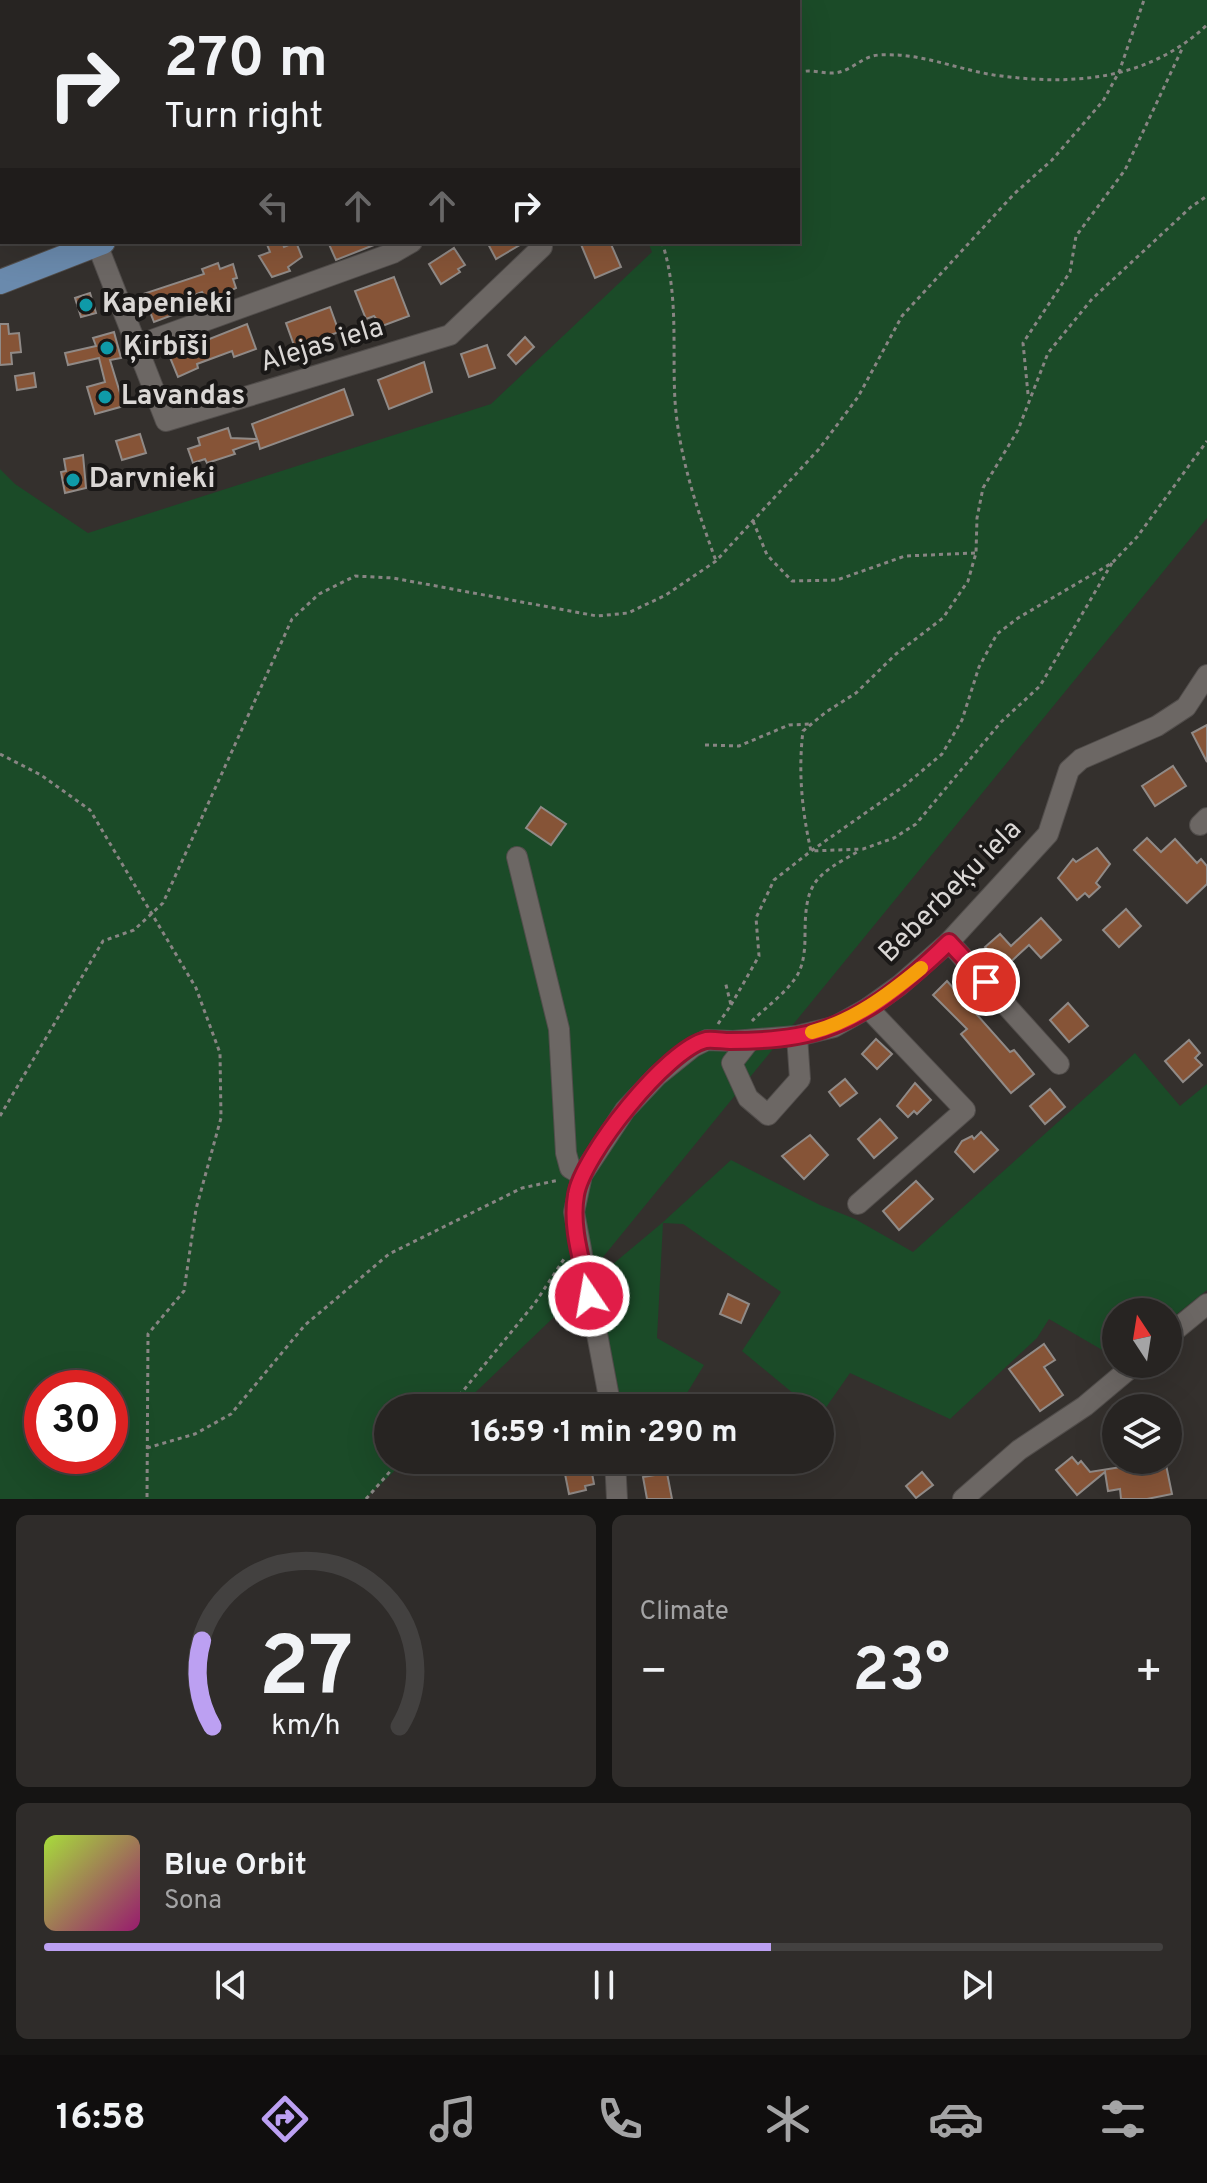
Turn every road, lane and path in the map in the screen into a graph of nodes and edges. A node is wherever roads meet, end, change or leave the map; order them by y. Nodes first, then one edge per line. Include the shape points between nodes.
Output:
1 (1144, 0) edge
2 (1207, 25) edge
3 (1182, 48) junction
4 (800, 72) edge
5 (1119, 72) junction
6 (1207, 196) edge
7 (97, 244) edge
8 (100, 244) edge
9 (409, 244) edge
10 (542, 244) edge
11 (662, 244) edge
12 (0, 282) edge
13 (138, 345) junction
14 (1029, 398) junction
15 (1207, 441) edge
16 (753, 521) junction
17 (976, 553) junction
18 (716, 561) junction
19 (1112, 563) junction
20 (1206, 681) edge
21 (811, 724) junction
22 (705, 745) dead end
23 (0, 754) edge
24 (863, 849) junction
25 (811, 851) junction
26 (517, 857) dead end
27 (152, 913) junction
28 (949, 942) junction
29 (725, 981) dead end
30 (731, 1005) junction
31 (868, 1008) junction
32 (797, 1036) junction
33 (707, 1040) junction
34 (742, 1041) junction
35 (1059, 1064) dead end
36 (0, 1116) edge
37 (582, 1175) junction
38 (858, 1204) dead end
39 (577, 1239) junction
40 (1207, 1304) edge
41 (1182, 1325) edge
42 (1118, 1378) edge
43 (460, 1394) edge
44 (608, 1394) edge
45 (147, 1448) junction
46 (388, 1474) edge
47 (616, 1474) edge
48 (147, 1499) edge
49 (366, 1499) edge
50 (617, 1499) edge
51 (963, 1499) edge

1 - 5 path
2 - 3 path
3 - 5 path
3 - 14 path via 1125,170 1076,236 1070,272 1023,343
4 - 5 path via 836,73 873,56 900,55 994,75 1062,80
5 - 16 path via 1103,101 1052,160 902,316 858,397
6 - 14 path via 1092,299 1048,353
7 - 12 main road
8 - 13 street
9 - 13 street
10 - 13 street, Alejas iela via 450,335 166,421
11 - 18 path via 673,297 675,403 688,486
14 - 17 path via 1018,430 983,488
15 - 19 path
16 - 17 path via 767,555 792,581 837,580 905,556
16 - 18 path
17 - 21 path via 968,581 943,618 856,693
18 - 27 path via 628,613 597,616 393,578 355,576 335,584 292,619 163,903
19 - 24 path via 1040,686 1001,722 916,824
19 - 25 path via 997,634 979,667 962,720 942,754
20 - 28 street, Beberbeķu iela via 1186,707 1157,726 1081,759 1069,770 1048,834
21 - 22 path via 789,725 739,746
21 - 25 path via 803,731 801,781
23 - 27 path via 90,810
24 - 25 path
24 - 34 path via 829,868 812,885 805,902 805,953 798,974
25 - 30 path via 774,880 763,900 756,918 759,956
26 - 37 street via 559,1029 566,1153 570,1168
27 - 36 path via 134,930 103,941
27 - 45 path via 196,988 220,1053 221,1118 196,1209 184,1291 148,1334
28 - 31 street, Beberbeķu iela
28 - 35 street
29 - 30 path
30 - 33 path
31 - 32 street, Beberbeķu iela via 834,1027
31 - 38 street via 965,1110
32 - 34 street, Beberbeķu iela
32 - 34 street via 800,1079 768,1115 748,1098 732,1063
33 - 34 street, Beberbeķu iela
33 - 37 street via 657,1076 625,1110
37 - 39 street via 574,1212
37 - 45 path via 522,1188 389,1254 305,1325 231,1414 195,1434
39 - 43 path via 535,1303
39 - 44 street
40 - 41 street
42 - 51 street via 1019,1450
45 - 48 path
46 - 49 path
47 - 50 street

